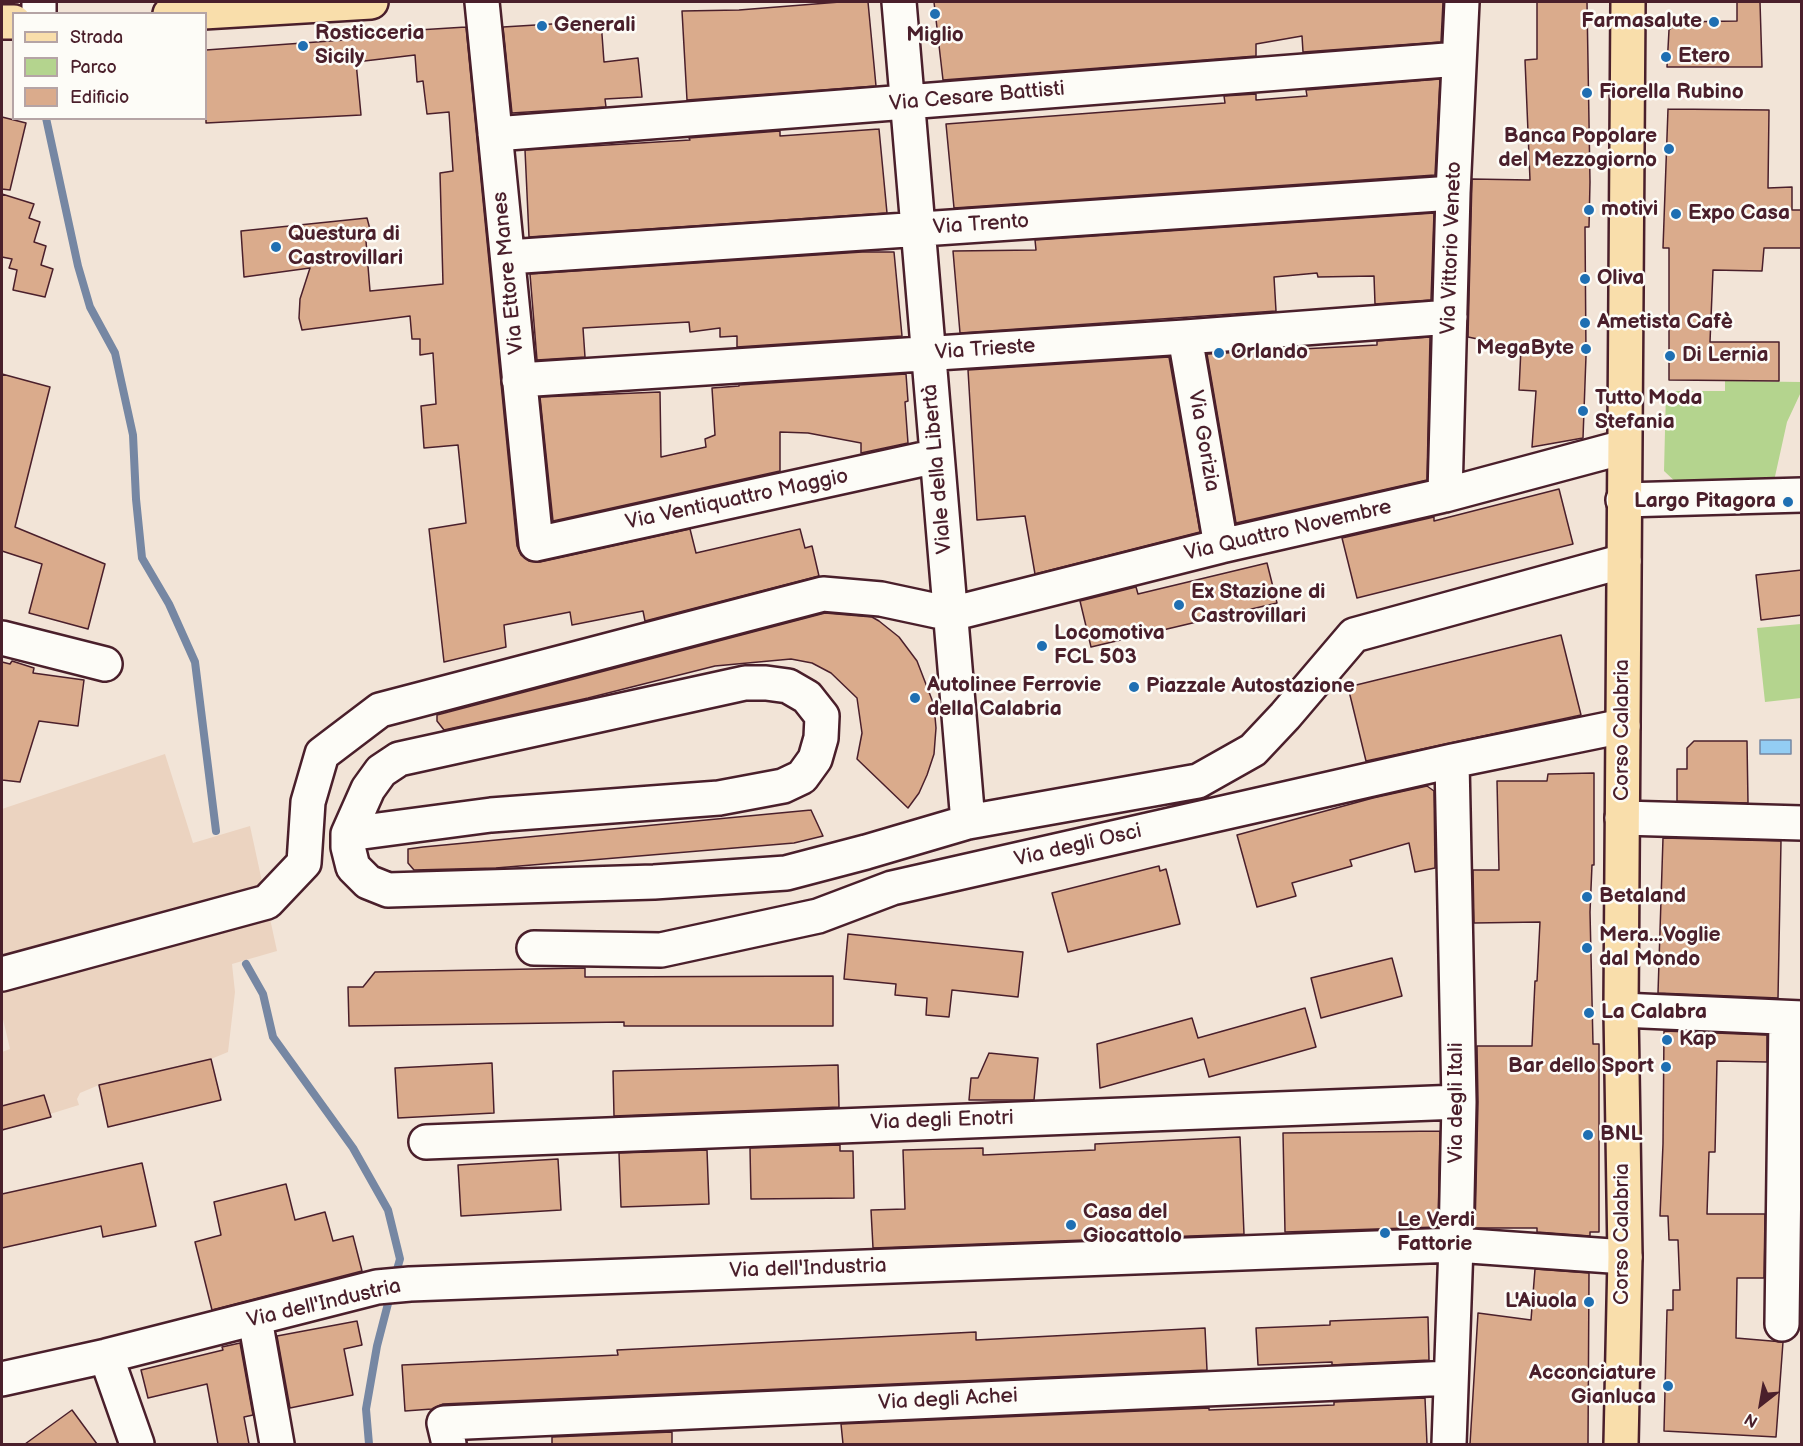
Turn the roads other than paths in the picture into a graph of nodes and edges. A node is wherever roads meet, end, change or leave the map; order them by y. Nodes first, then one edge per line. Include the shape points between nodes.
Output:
1 (371, 2) edge
2 (482, 2) edge
3 (899, 2) edge
4 (1462, 2) edge
5 (1628, 9) edge
6 (204, 12) edge
7 (1459, 59) junction
8 (909, 103) junction
9 (495, 134) junction
10 (1453, 193) junction
11 (918, 229) junction
12 (508, 257) junction
13 (1450, 317) junction
14 (1185, 337) junction
15 (928, 354) junction
16 (519, 380) junction
17 (1624, 447) junction
18 (937, 456) junction
19 (1445, 495) junction
20 (1802, 495) edge
21 (1623, 500) junction
22 (536, 544) joint
23 (1221, 546) junction
24 (1624, 561) junction
25 (951, 614) junction
26 (2, 638) edge
27 (105, 664) dead end
28 (1623, 726) junction
29 (1452, 761) junction
30 (1622, 818) junction
31 (968, 822) junction
32 (1802, 823) edge
33 (348, 834) junction
34 (534, 948) dead end
35 (2, 974) edge
36 (1621, 1010) junction
37 (1794, 1018) edge
38 (1458, 1102) junction
39 (426, 1142) dead end
40 (1456, 1245) junction
41 (1625, 1257) junction
42 (255, 1319) junction
43 (1782, 1324) dead end
44 (106, 1356) junction
45 (1451, 1378) junction
46 (2, 1379) edge
47 (447, 1434) edge
48 (137, 1444) edge
49 (278, 1444) edge
50 (1449, 1444) edge
51 (1622, 1444) edge

1 - 6 main road
2 - 9 street, Via Ettore Manes
3 - 8 street, Viale della Libertà
4 - 7 street, Via Vittorio Veneto
5 - 17 main road, Corso Calabria
7 - 8 street, Via Cesare Battisti
7 - 10 street, Via Vittorio Veneto
8 - 9 street, Via Cesare Battisti
8 - 11 street, Viale della Libertà
9 - 12 street, Via Ettore Manes
10 - 11 street, Via Trento
10 - 13 street, Via Vittorio Veneto
11 - 12 street, Via Trento
11 - 15 street, Viale della Libertà
12 - 16 street, Via Ettore Manes
13 - 14 street, Via Trieste
13 - 19 street, Via Vittorio Veneto
14 - 15 street, Via Trieste
14 - 23 street, Via Gorizia
15 - 16 street, Via Trieste
15 - 18 street, Viale della Libertà
16 - 22 street, Via Ettore Manes
17 - 19 street, Via Quattro Novembre
17 - 21 main road, Corso Calabria
18 - 22 street, Via Ventiquattro Maggio
18 - 25 street, Viale della Libertà
19 - 23 street, Via Quattro Novembre
20 - 21 street
21 - 24 main road, Corso Calabria
23 - 25 street, Via Quattro Novembre
24 - 28 main road, Corso Calabria
24 - 31 street via 1354,635 1253,750 1198,781
25 - 31 street, Viale della Libertà
25 - 35 street via 881,599 823,594 380,710 322,754 308,802 304,862 267,902
26 - 27 street
28 - 29 street, Via degli Osci
28 - 30 main road, Corso Calabria
29 - 34 street, Via degli Osci via 892,888 818,916 662,950
29 - 38 street, Via degli Itali
30 - 32 street
30 - 36 main road, Corso Calabria
31 - 33 street via 786,873 654,882 388,890 368,882 353,867
33 - 33 street via 491,815 719,798 783,786 802,777 815,759 822,716 807,697 788,686 745,683 399,759 381,771 368,789
36 - 37 street
36 - 41 main road, Corso Calabria
37 - 43 street
38 - 39 street, Via degli Enotri
38 - 40 street, Via degli Itali
40 - 41 street, Via dell'Industria
40 - 42 street, Via dell'Industria via 410,1284 377,1287
40 - 45 street, Via degli Itali
41 - 51 main road, Corso Calabria
42 - 44 street, Via dell'Industria
42 - 49 street
44 - 46 street, Via dell'Industria
44 - 48 street
45 - 47 street, Via degli Achei
45 - 50 street, Via degli Itali

